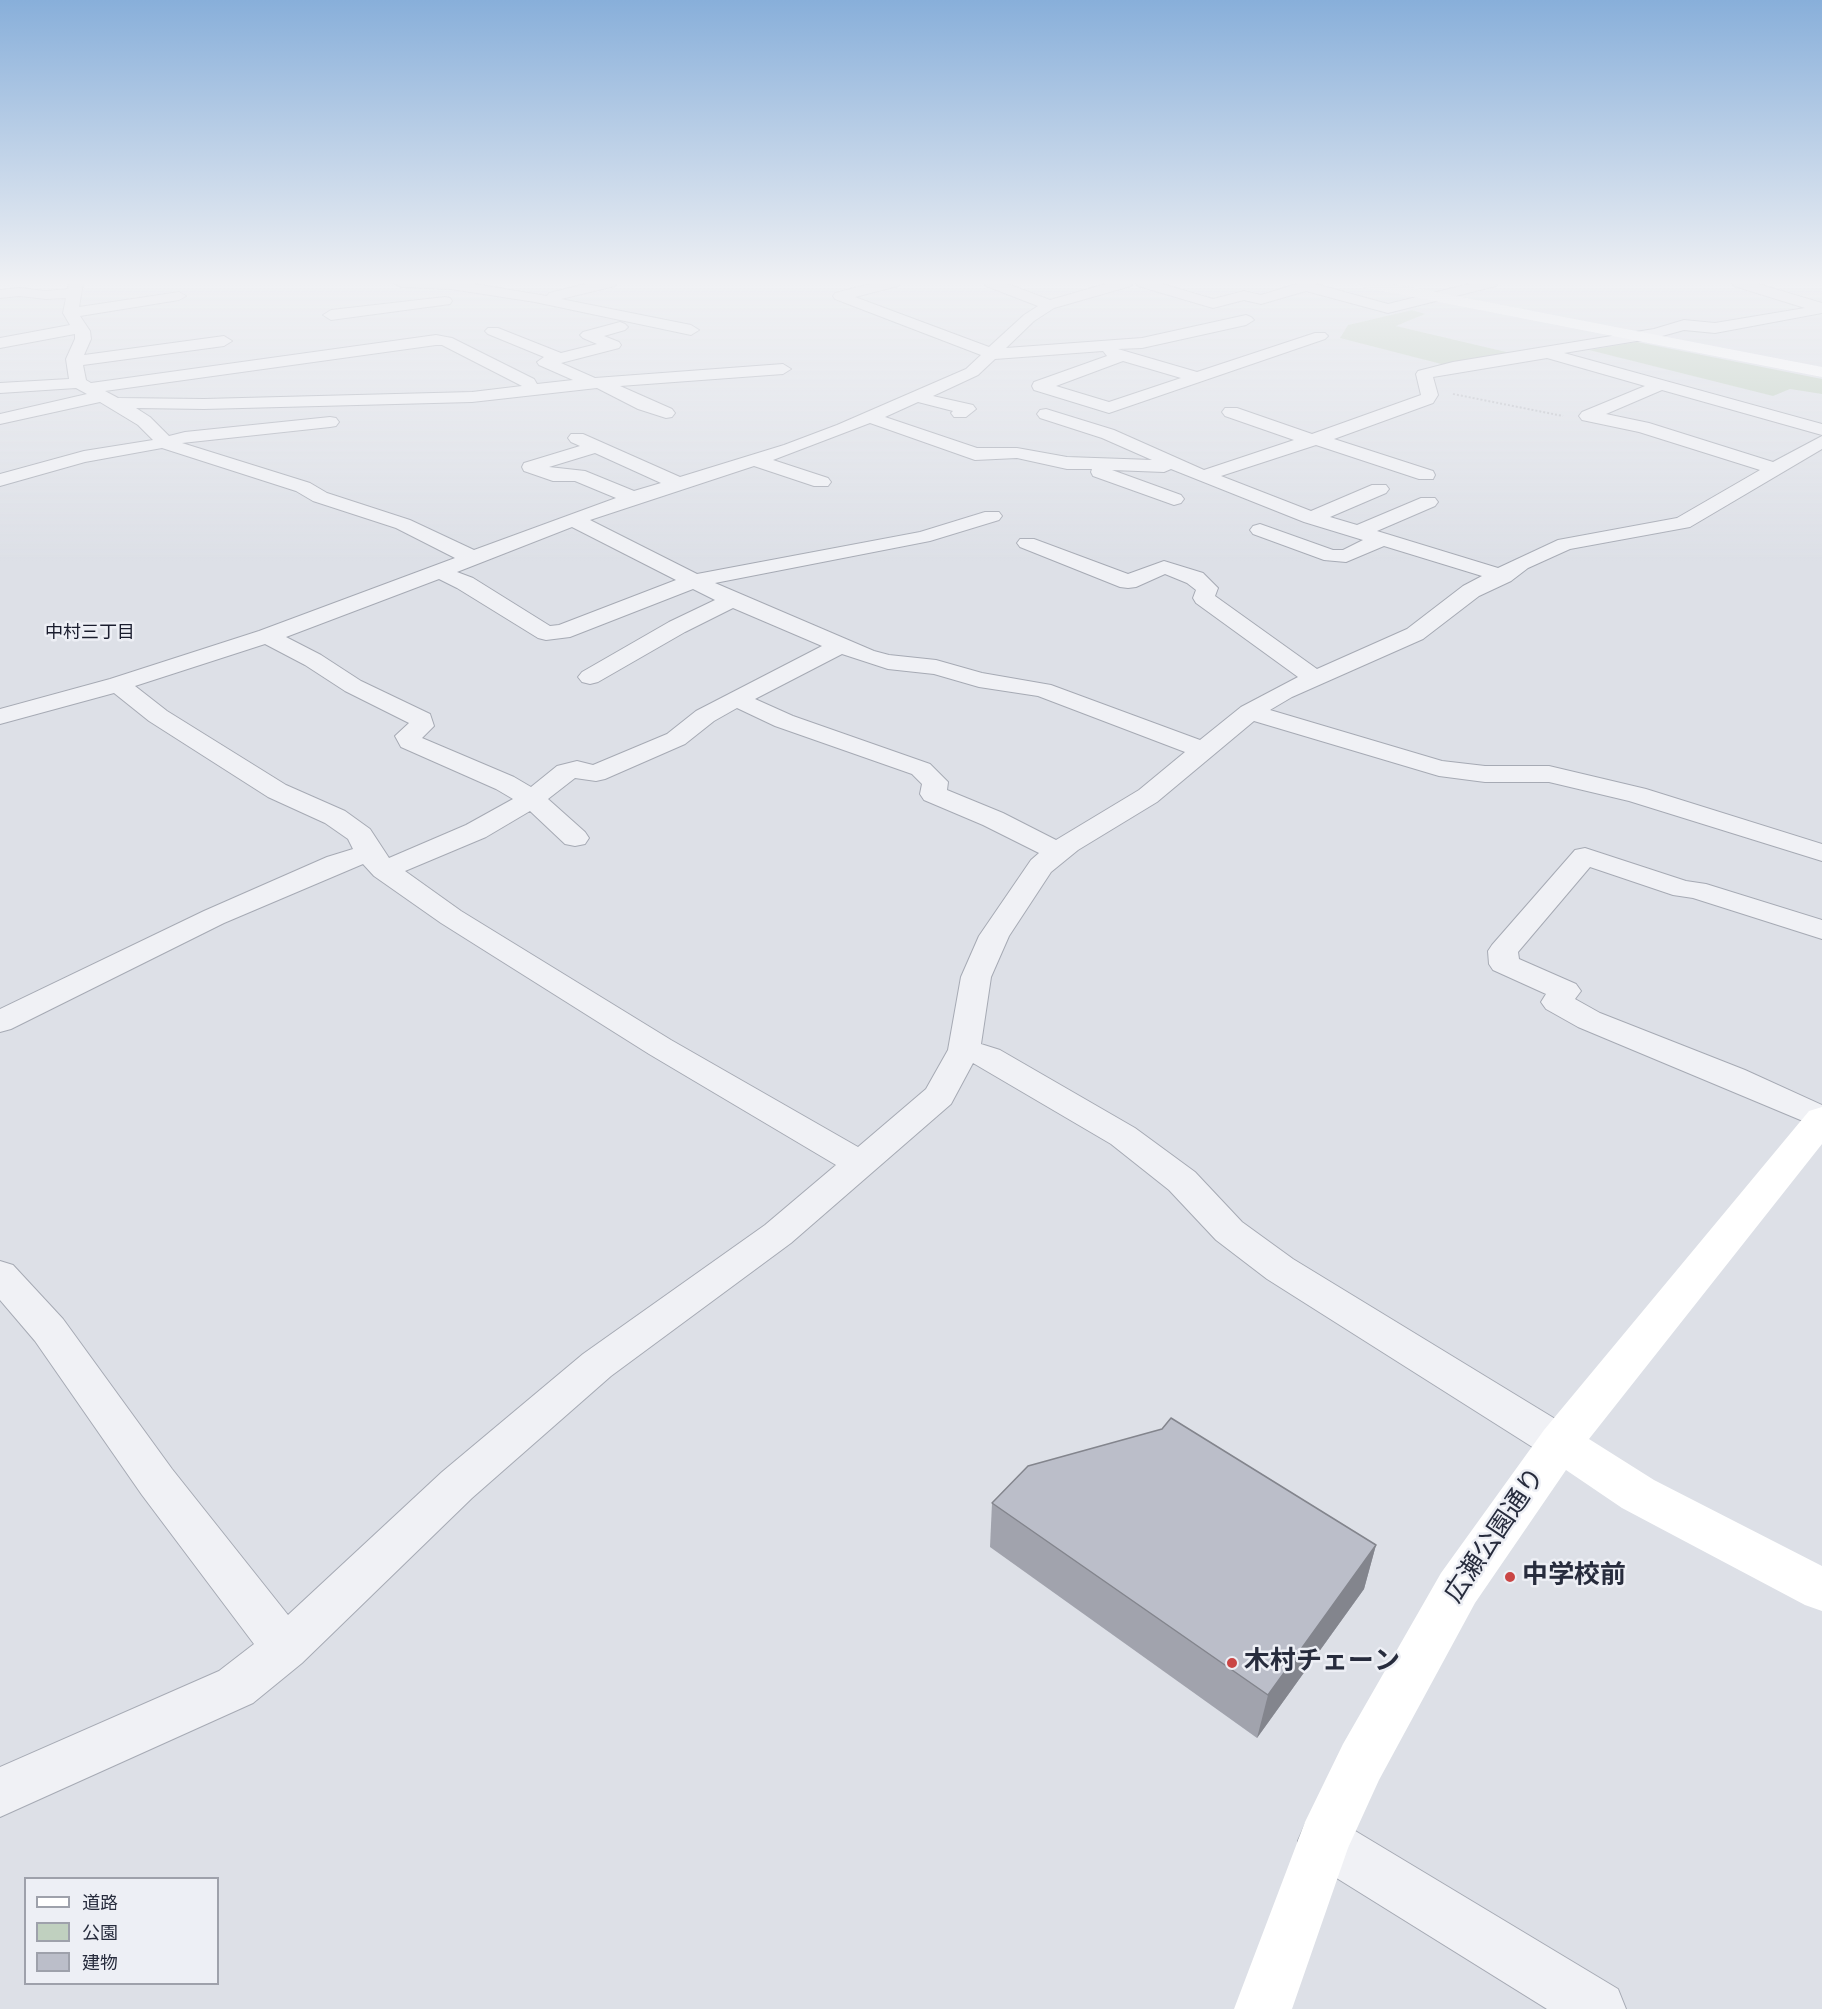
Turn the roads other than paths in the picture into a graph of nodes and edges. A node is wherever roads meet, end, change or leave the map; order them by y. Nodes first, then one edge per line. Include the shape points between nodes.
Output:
1 (81, 377) edge
2 (196, 377) edge
3 (516, 377) edge
4 (582, 377) edge
5 (680, 377) edge
6 (962, 377) edge
7 (1065, 377) edge
8 (1194, 377) edge
9 (1202, 377) edge
10 (1425, 377) edge
11 (1632, 377) edge
12 (1198, 378) junction
13 (597, 383) junction
14 (1661, 385) junction
15 (0, 388) edge
16 (533, 390) junction
17 (97, 392) junction
18 (917, 397) junction
19 (666, 413) dead end
20 (960, 413) dead end
21 (1227, 413) dead end
22 (1046, 414) dead end
23 (869, 417) junction
24 (0, 419) edge
25 (330, 423) dead end
26 (1822, 430) edge
27 (1309, 441) junction
28 (1822, 441) edge
29 (166, 442) junction
30 (0, 459) edge
31 (753, 460) junction
32 (1782, 463) junction
33 (1067, 465) junction
34 (1181, 466) junction
35 (1822, 466) edge
36 (35, 471) junction
37 (1426, 475) dead end
38 (1203, 476) junction
39 (0, 480) edge
40 (821, 482) dead end
41 (679, 484) junction
42 (1380, 489) dead end
43 (633, 498) junction
44 (1173, 499) dead end
45 (1428, 502) dead end
46 (992, 516) dead end
47 (1311, 518) junction
48 (574, 520) junction
49 (1260, 530) dead end
50 (1359, 532) junction
51 (1383, 539) junction
52 (1027, 543) dead end
53 (475, 557) junction
54 (440, 572) junction
55 (1503, 576) junction
56 (694, 581) junction
57 (734, 600) junction
58 (267, 636) junction
59 (840, 646) junction
60 (590, 677) dead end
61 (1315, 678) junction
62 (118, 684) junction
63 (736, 699) junction
64 (1250, 712) junction
65 (0, 717) edge
66 (1205, 751) junction
67 (532, 799) junction
68 (575, 838) dead end
69 (1058, 852) junction
70 (1822, 853) edge
71 (376, 861) junction
72 (1822, 930) edge
73 (0, 1022) edge
74 (964, 1050) junction
75 (1822, 1118) edge
76 (859, 1163) junction
77 (0, 1275) edge
78 (1560, 1443) junction
79 (1822, 1590) edge
80 (285, 1648) junction
81 (0, 1792) edge
82 (1324, 1841) junction
83 (1263, 2009) edge
84 (1598, 2009) edge

1 - 17 street
2 - 17 street
3 - 16 street
4 - 13 street
5 - 13 street
6 - 18 street
7 - 12 street via 1040,386 1109,408
8 - 12 street
9 - 12 street
10 - 27 street via 1430,395 1427,399
11 - 14 street
13 - 16 street
13 - 19 street
14 - 26 street
14 - 32 street via 1588,416
15 - 17 street
16 - 17 street via 472,397 345,401
17 - 24 street
17 - 29 street via 144,421
18 - 20 street via 967,409
18 - 23 street
21 - 27 street
22 - 34 street via 1108,434
23 - 31 street
23 - 33 street via 975,454 1026,453
25 - 29 street
27 - 37 street
27 - 38 street
28 - 32 street
29 - 36 street via 84,457
29 - 53 street via 404,524
30 - 36 street
31 - 40 street
31 - 41 street
32 - 35 street
32 - 55 street via 1683,523 1565,544
33 - 34 street
33 - 44 street
34 - 38 street
36 - 39 street
38 - 47 street
41 - 43 street
41 - 43 street via 593,439 531,468 553,475 578,475
42 - 47 street
43 - 48 street
45 - 50 street
46 - 56 street via 923,537
47 - 50 street
48 - 53 street
48 - 56 street
49 - 51 street via 1331,556 1346,556
50 - 51 street
51 - 55 street
52 - 61 street via 1128,582 1164,567 1195,578 1207,588 1204,598
53 - 54 street
54 - 56 street via 546,633 562,632
54 - 58 street
55 - 61 street via 1471,591 1415,634
56 - 57 street
57 - 59 street
57 - 60 street via 677,627
58 - 62 street
58 - 67 street via 353,686 421,719 422,726 408,736 410,742 505,783
59 - 63 street
59 - 66 street via 888,662 936,667 979,680 1043,690
61 - 64 street
62 - 65 street
62 - 71 street via 158,716 277,791 335,816 360,835
63 - 67 street via 705,716 676,739 596,773 577,769 566,772
63 - 69 street via 784,721 921,769 935,782 933,794
64 - 66 street
64 - 70 street via 1439,768 1485,774 1549,774 1626,792
66 - 69 street via 1148,796
67 - 68 street
67 - 71 street via 476,831
69 - 74 street via 1041,866 994,936 976,977
71 - 73 street via 337,863 214,917
71 - 76 street via 451,917 660,1047
72 - 75 street via 1585,856 1503,951 1504,964 1565,991 1557,1002 1589,1020
74 - 76 street via 939,1096
74 - 78 street via 988,1057 1123,1136 1182,1181 1229,1231 1280,1269
75 - 78 street, 広瀬公園通り
76 - 80 street via 778,1234 597,1365 457,1485
77 - 80 street via 49,1330 157,1482
78 - 79 street via 1638,1494
78 - 82 street, 広瀬公園通り via 1458,1588 1361,1762
80 - 81 street via 236,1687
82 - 83 street, 広瀬公園通り
82 - 84 street

